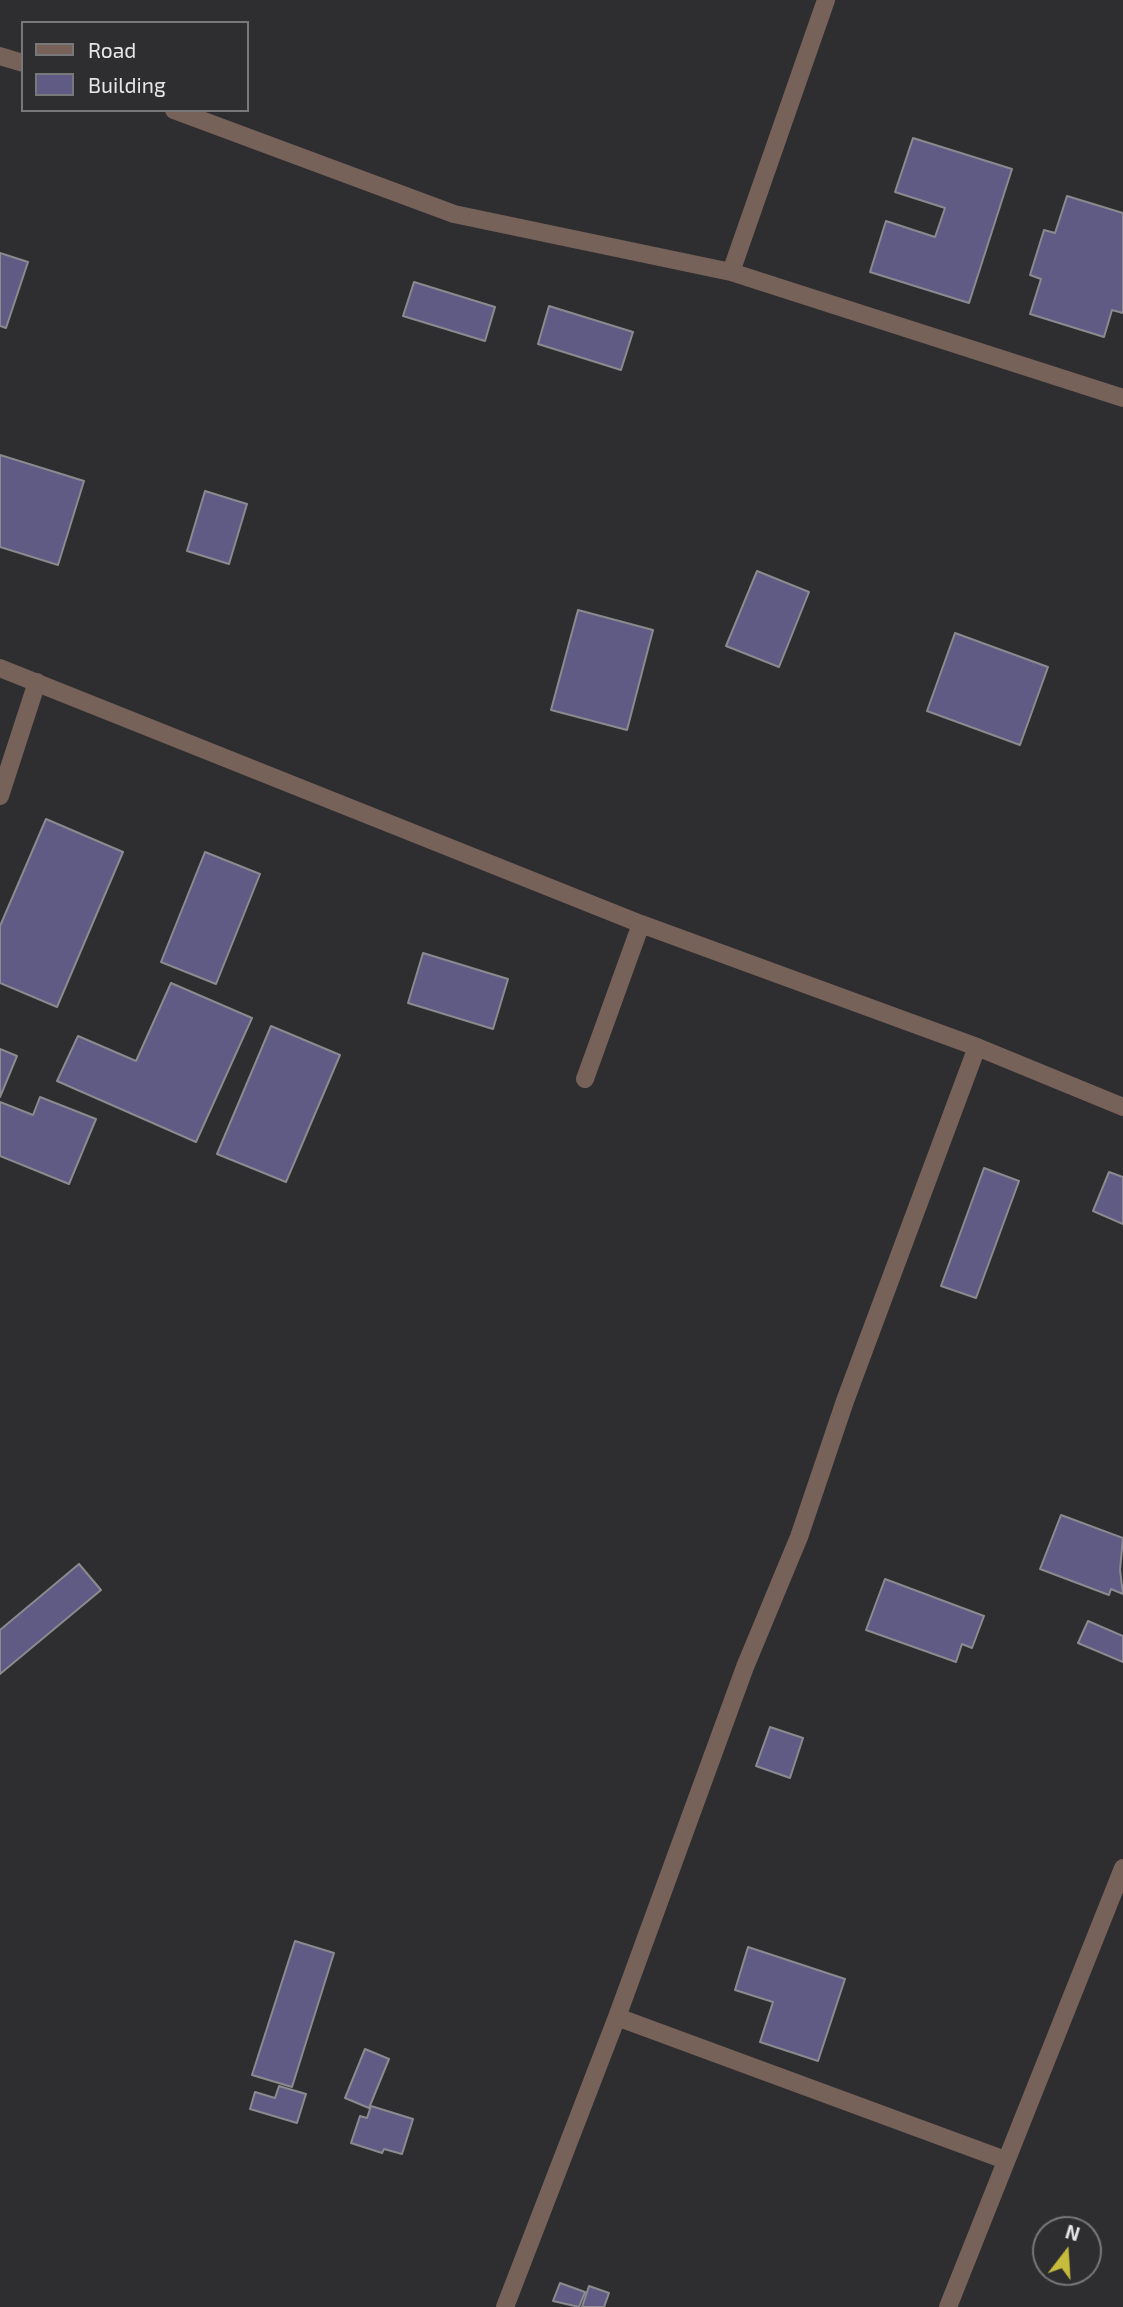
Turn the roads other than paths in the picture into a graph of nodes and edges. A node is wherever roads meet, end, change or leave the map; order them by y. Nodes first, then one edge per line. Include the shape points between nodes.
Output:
1 (826, 0) edge
2 (0, 56) edge
3 (21, 62) edge
4 (179, 112) edge
5 (731, 272) junction
6 (1123, 398) edge
7 (0, 668) edge
8 (37, 682) junction
9 (0, 796) edge
10 (641, 924) junction
11 (977, 1047) junction
12 (585, 1079) dead end
13 (1123, 1107) edge
14 (1123, 1868) edge
15 (617, 2017) junction
16 (1005, 2160) junction
17 (505, 2307) edge
18 (948, 2307) edge

1 - 5 street
2 - 3 street
4 - 5 street via 454,214
5 - 6 street
7 - 8 street
8 - 9 street
8 - 10 street
10 - 11 street
10 - 12 street
11 - 13 street
11 - 15 street via 799,1537 745,1667
14 - 16 street
15 - 16 street
15 - 17 street
16 - 18 street

